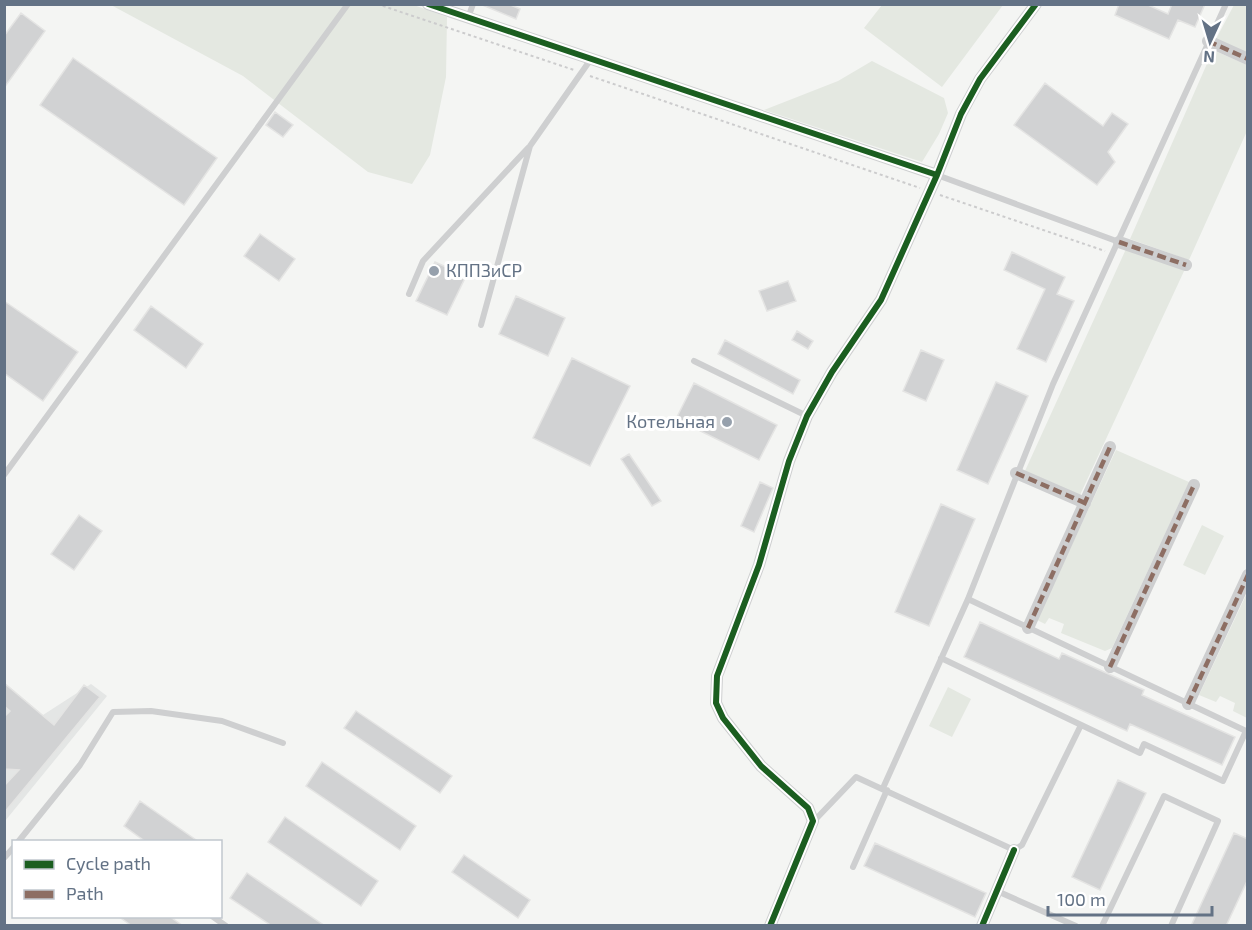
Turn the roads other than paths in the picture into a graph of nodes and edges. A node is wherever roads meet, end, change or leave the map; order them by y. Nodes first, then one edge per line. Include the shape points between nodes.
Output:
1 (348, 4) edge
2 (428, 4) edge
3 (473, 4) edge
4 (1036, 4) edge
5 (1226, 4) edge
6 (468, 18) junction
7 (1208, 41) junction
8 (591, 59) junction
9 (1248, 59) edge
10 (530, 146) junction
11 (938, 176) junction
12 (1119, 242) junction
13 (1186, 265) dead end
14 (409, 294) dead end
15 (481, 325) dead end
16 (694, 361) dead end
17 (807, 416) junction
18 (1110, 447) dead end
19 (1016, 473) junction
20 (4, 475) edge
21 (1194, 485) dead end
22 (1085, 503) junction
23 (1248, 575) edge
24 (968, 599) junction
25 (1028, 627) junction
26 (941, 658) junction
27 (1110, 667) junction
28 (1188, 704) junction
29 (1081, 725) junction
30 (283, 743) dead end
31 (885, 789) junction
32 (813, 821) junction
33 (20, 840) edge
34 (1014, 850) junction
35 (853, 867) dead end
36 (997, 891) junction
37 (770, 926) edge
38 (982, 926) edge
39 (1076, 926) edge
40 (1102, 926) edge
41 (1171, 926) edge

1 - 20 lane
2 - 6 street
3 - 6 lane
4 - 11 street via 980,79 961,114
5 - 7 lane
6 - 8 street
7 - 9 street
7 - 12 lane
8 - 10 lane
8 - 11 street
10 - 14 lane via 423,261
10 - 15 lane
11 - 12 lane
11 - 17 street via 881,300
12 - 13 street
12 - 19 lane
16 - 17 lane
17 - 32 street via 715,690 723,718 761,766 808,808
18 - 22 street
19 - 22 street
19 - 24 lane
21 - 27 street
22 - 25 street
23 - 28 street
24 - 25 lane
24 - 26 lane
25 - 27 lane
26 - 29 lane
26 - 31 lane
27 - 28 lane
28 - 29 lane via 1246,731 1223,781 1143,744 1140,753
29 - 34 lane via 1022,845
30 - 33 lane via 222,721 151,711 112,712 81,765
31 - 32 lane via 856,777
31 - 34 lane
31 - 35 lane
32 - 37 street
34 - 36 street
36 - 38 street
36 - 39 lane
40 - 41 lane via 1164,796 1218,821

